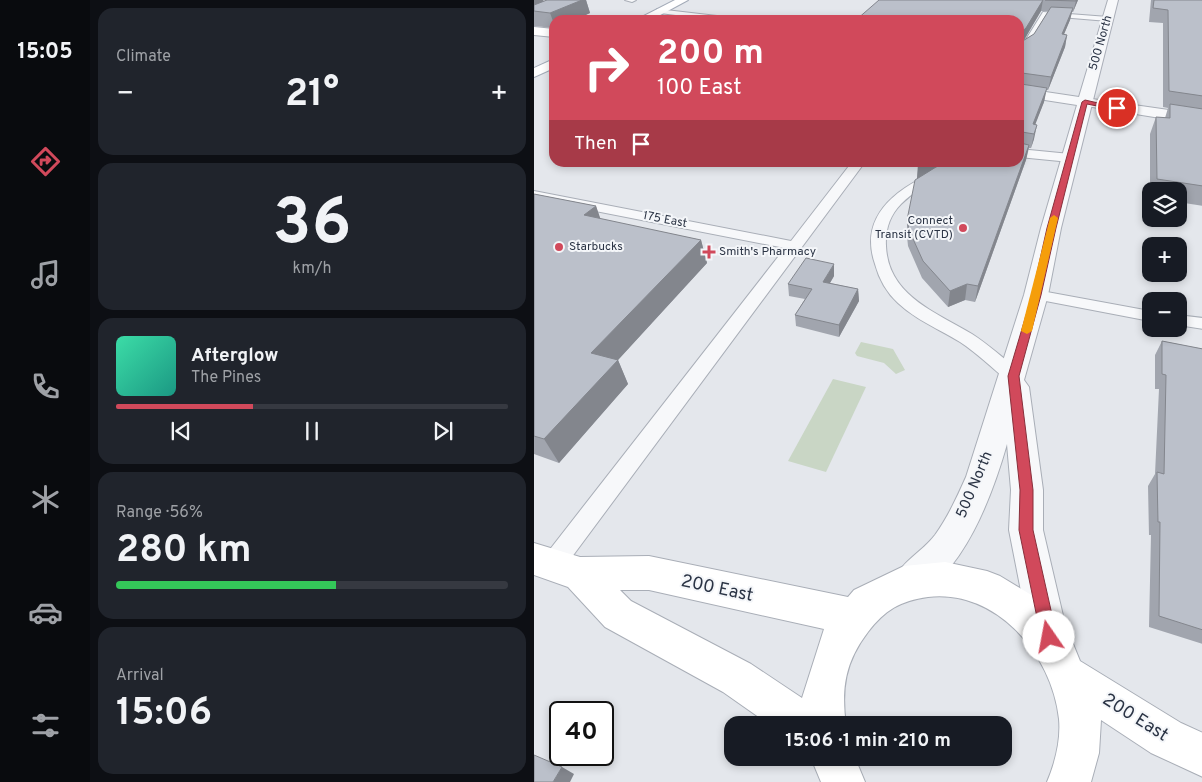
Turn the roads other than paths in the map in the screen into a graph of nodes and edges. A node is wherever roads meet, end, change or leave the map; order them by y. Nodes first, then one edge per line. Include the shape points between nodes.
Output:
1 (683, 0) edge
2 (1113, 0) edge
3 (660, 11) junction
4 (652, 15) edge
5 (693, 15) edge
6 (1108, 19) junction
7 (534, 31) edge
8 (549, 33) edge
9 (1024, 46) edge
10 (549, 66) edge
11 (534, 73) edge
12 (1024, 93) edge
13 (1085, 102) junction
14 (1202, 120) edge
15 (1024, 153) edge
16 (1070, 158) junction
17 (855, 167) edge
18 (960, 167) edge
19 (534, 195) edge
20 (795, 246) junction
21 (1036, 295) junction
22 (1142, 315) edge
23 (1187, 322) edge
24 (1202, 324) edge
25 (1014, 376) junction
26 (547, 564) edge
27 (912, 580) junction
28 (853, 617) junction
29 (1049, 637) junction
30 (1070, 677) junction
31 (793, 716) edge
32 (824, 716) edge
33 (1202, 756) edge
34 (836, 766) edge
35 (843, 782) edge
36 (1069, 782) edge

1 - 3 main road
2 - 6 street, 500 North
3 - 4 main road
3 - 5 lane
6 - 9 lane via 1046,14
6 - 13 street, 500 North
7 - 8 main road
10 - 11 main road
12 - 13 street
13 - 14 street
13 - 16 street, 500 North
15 - 16 lane
16 - 21 street, 500 North
17 - 20 lane
18 - 25 lane via 917,185 897,201 884,218 878,238 878,253 890,282 902,297 935,322 967,339
19 - 20 lane, 175 East
20 - 26 lane
21 - 22 lane
21 - 25 street, 500 North
23 - 24 lane
25 - 27 street, 500 North via 982,477 968,509 946,547
25 - 29 street, 500 North via 1027,490 1026,530
26 - 28 main road, 200 East via 649,573
26 - 31 main road via 618,614 737,678
27 - 28 main road via 881,593
27 - 29 main road via 950,577 986,586 1020,606
28 - 32 main road via 832,650 823,692
29 - 30 main road
30 - 33 main road, 200 East via 1166,738
30 - 36 main road via 1080,722 1074,770
34 - 35 main road

